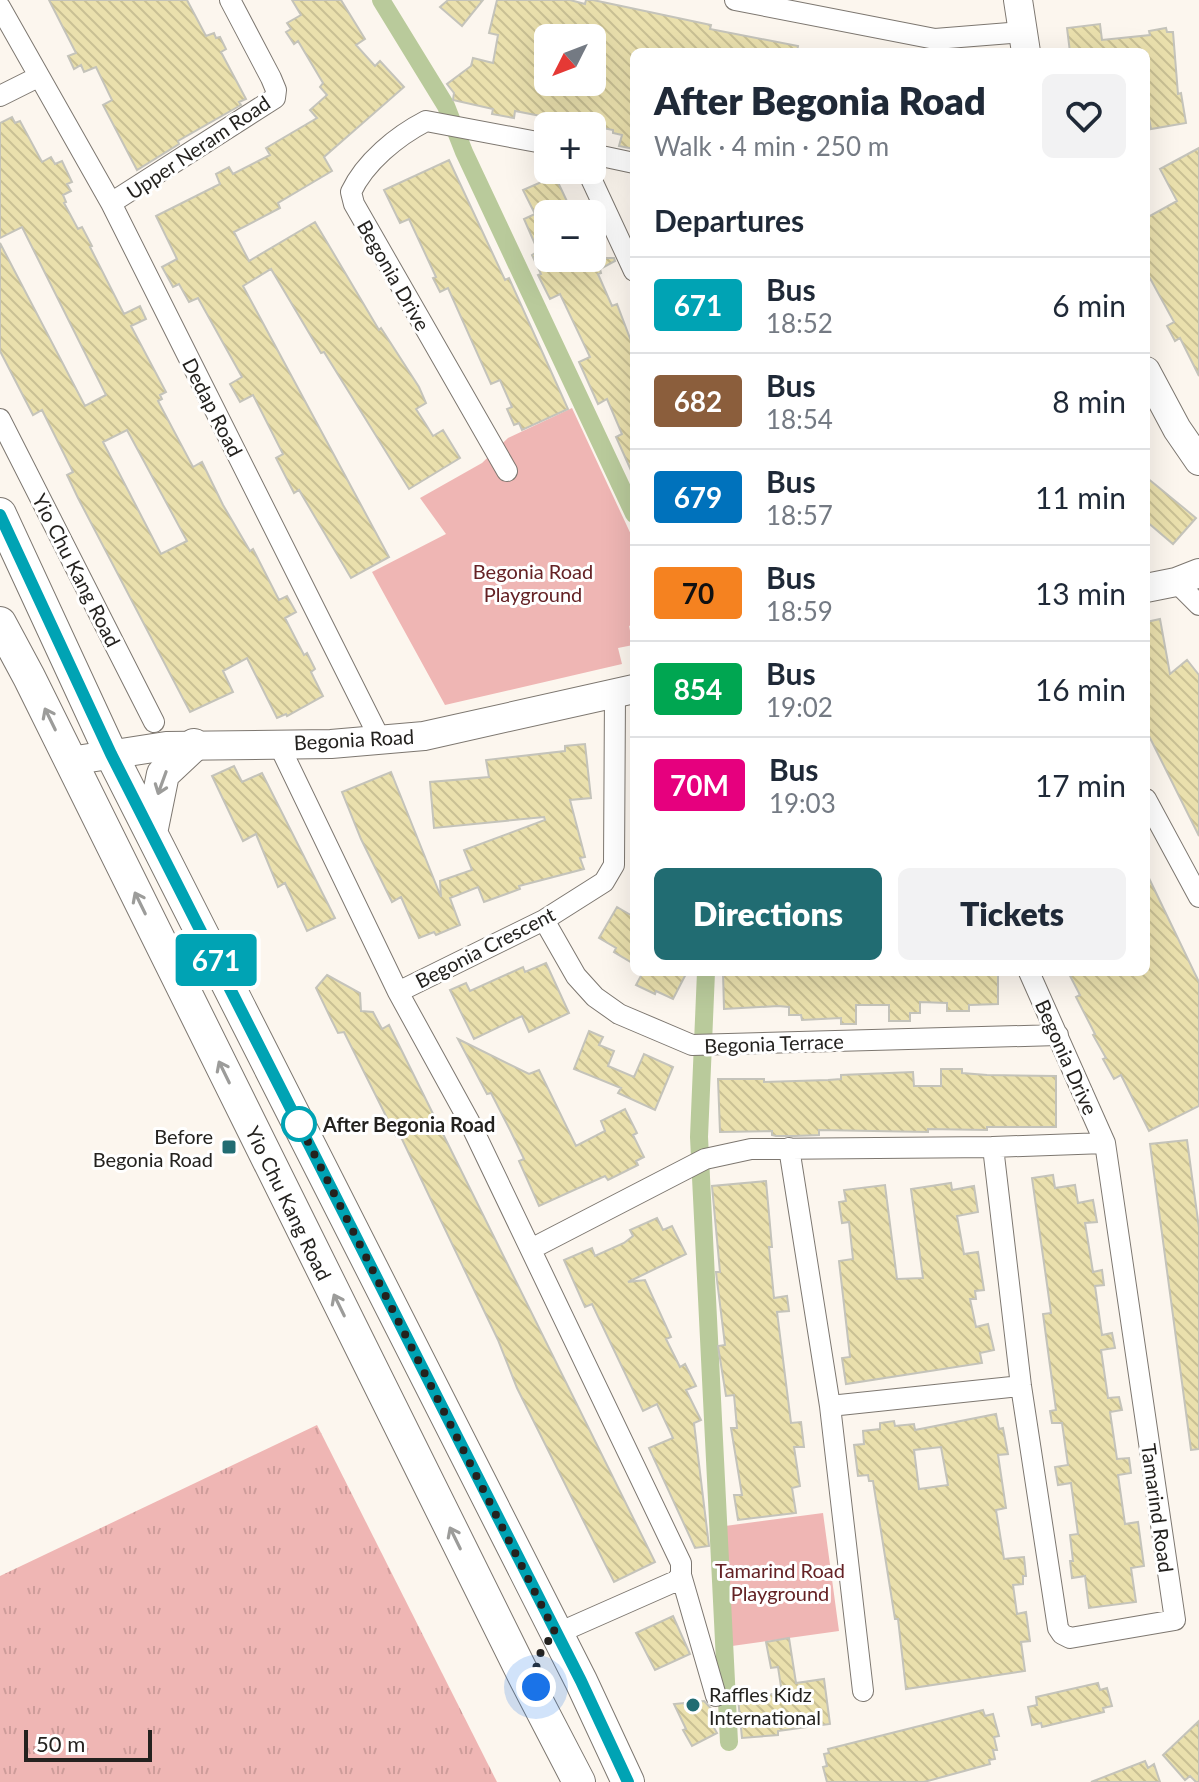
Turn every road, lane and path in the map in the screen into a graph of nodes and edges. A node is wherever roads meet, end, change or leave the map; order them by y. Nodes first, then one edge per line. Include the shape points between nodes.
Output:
1 (230, 0) edge
2 (735, 0) edge
3 (1018, 0) edge
4 (0, 7) edge
5 (1025, 42) edge
6 (38, 77) junction
7 (0, 96) edge
8 (534, 141) edge
9 (606, 157) edge
10 (630, 162) edge
11 (594, 184) edge
12 (111, 203) junction
13 (630, 262) edge
14 (1150, 378) edge
15 (0, 419) edge
16 (1199, 461) edge
17 (507, 471) dead end
18 (0, 514) edge
19 (1187, 578) edge
20 (1150, 587) edge
21 (1199, 605) edge
22 (0, 623) edge
23 (625, 692) edge
24 (154, 722) dead end
25 (381, 741) junction
26 (278, 743) junction
27 (194, 745) junction
28 (111, 754) junction
29 (70, 761) junction
30 (1150, 806) edge
31 (151, 833) junction
32 (1199, 897) edge
33 (544, 920) junction
34 (1031, 976) edge
35 (398, 992) junction
36 (1058, 1035) junction
37 (1105, 1143) junction
38 (993, 1147) junction
39 (789, 1148) junction
40 (531, 1249) junction
41 (1021, 1386) junction
42 (830, 1406) junction
43 (681, 1575) junction
44 (490, 1607) junction
45 (556, 1634) junction
46 (863, 1691) dead end
47 (716, 1696) dead end
48 (541, 1709) junction
49 (579, 1782) edge
50 (628, 1782) edge

1 - 12 street, Upper Neram Road via 271,78 275,98
2 - 5 street via 935,39
3 - 5 street
4 - 6 street, Dedap Road
6 - 7 street
6 - 12 street, Dedap Road
8 - 17 street, Begonia Drive via 426,121 396,139 351,192
9 - 10 street
11 - 13 street
12 - 25 street, Dedap Road
14 - 16 street
15 - 24 street, Yio Chu Kang Road
18 - 28 main road
19 - 20 street
19 - 21 street
29 -> 22 main road, Yio Chu Kang Road
23 - 25 street, Begonia Road
23 - 33 street, Begonia Crescent via 614,865 604,882
25 - 26 street, Begonia Road
26 - 27 street, Begonia Road
26 - 35 street, Begonia Crescent
27 - 28 street, Begonia Road
27 -> 31 main road via 163,774
28 - 29 street, Begonia Road
28 - 31 main road
44 -> 29 main road, Yio Chu Kang Road
30 - 32 street
31 - 45 main road
33 - 35 street, Begonia Crescent
33 - 36 street, Begonia Terrace via 576,976 595,997 681,1042
34 - 36 street, Begonia Drive
35 - 40 street
36 - 37 street, Begonia Drive
37 - 38 street
37 - 41 street, Tamarind Road via 1175,1620 1070,1638 1058,1628
38 - 39 street
38 - 41 street, Tamarind Road
39 - 40 street via 751,1149 697,1163
39 - 42 street
40 - 43 street via 681,1563
41 - 42 street
42 - 46 street
43 - 45 street
43 - 47 street
44 - 45 main road via 532,1634
44 - 48 main road, Yio Chu Kang Road
45 - 48 main road via 545,1642 537,1662
45 - 50 main road
48 - 49 main road, Yio Chu Kang Road

